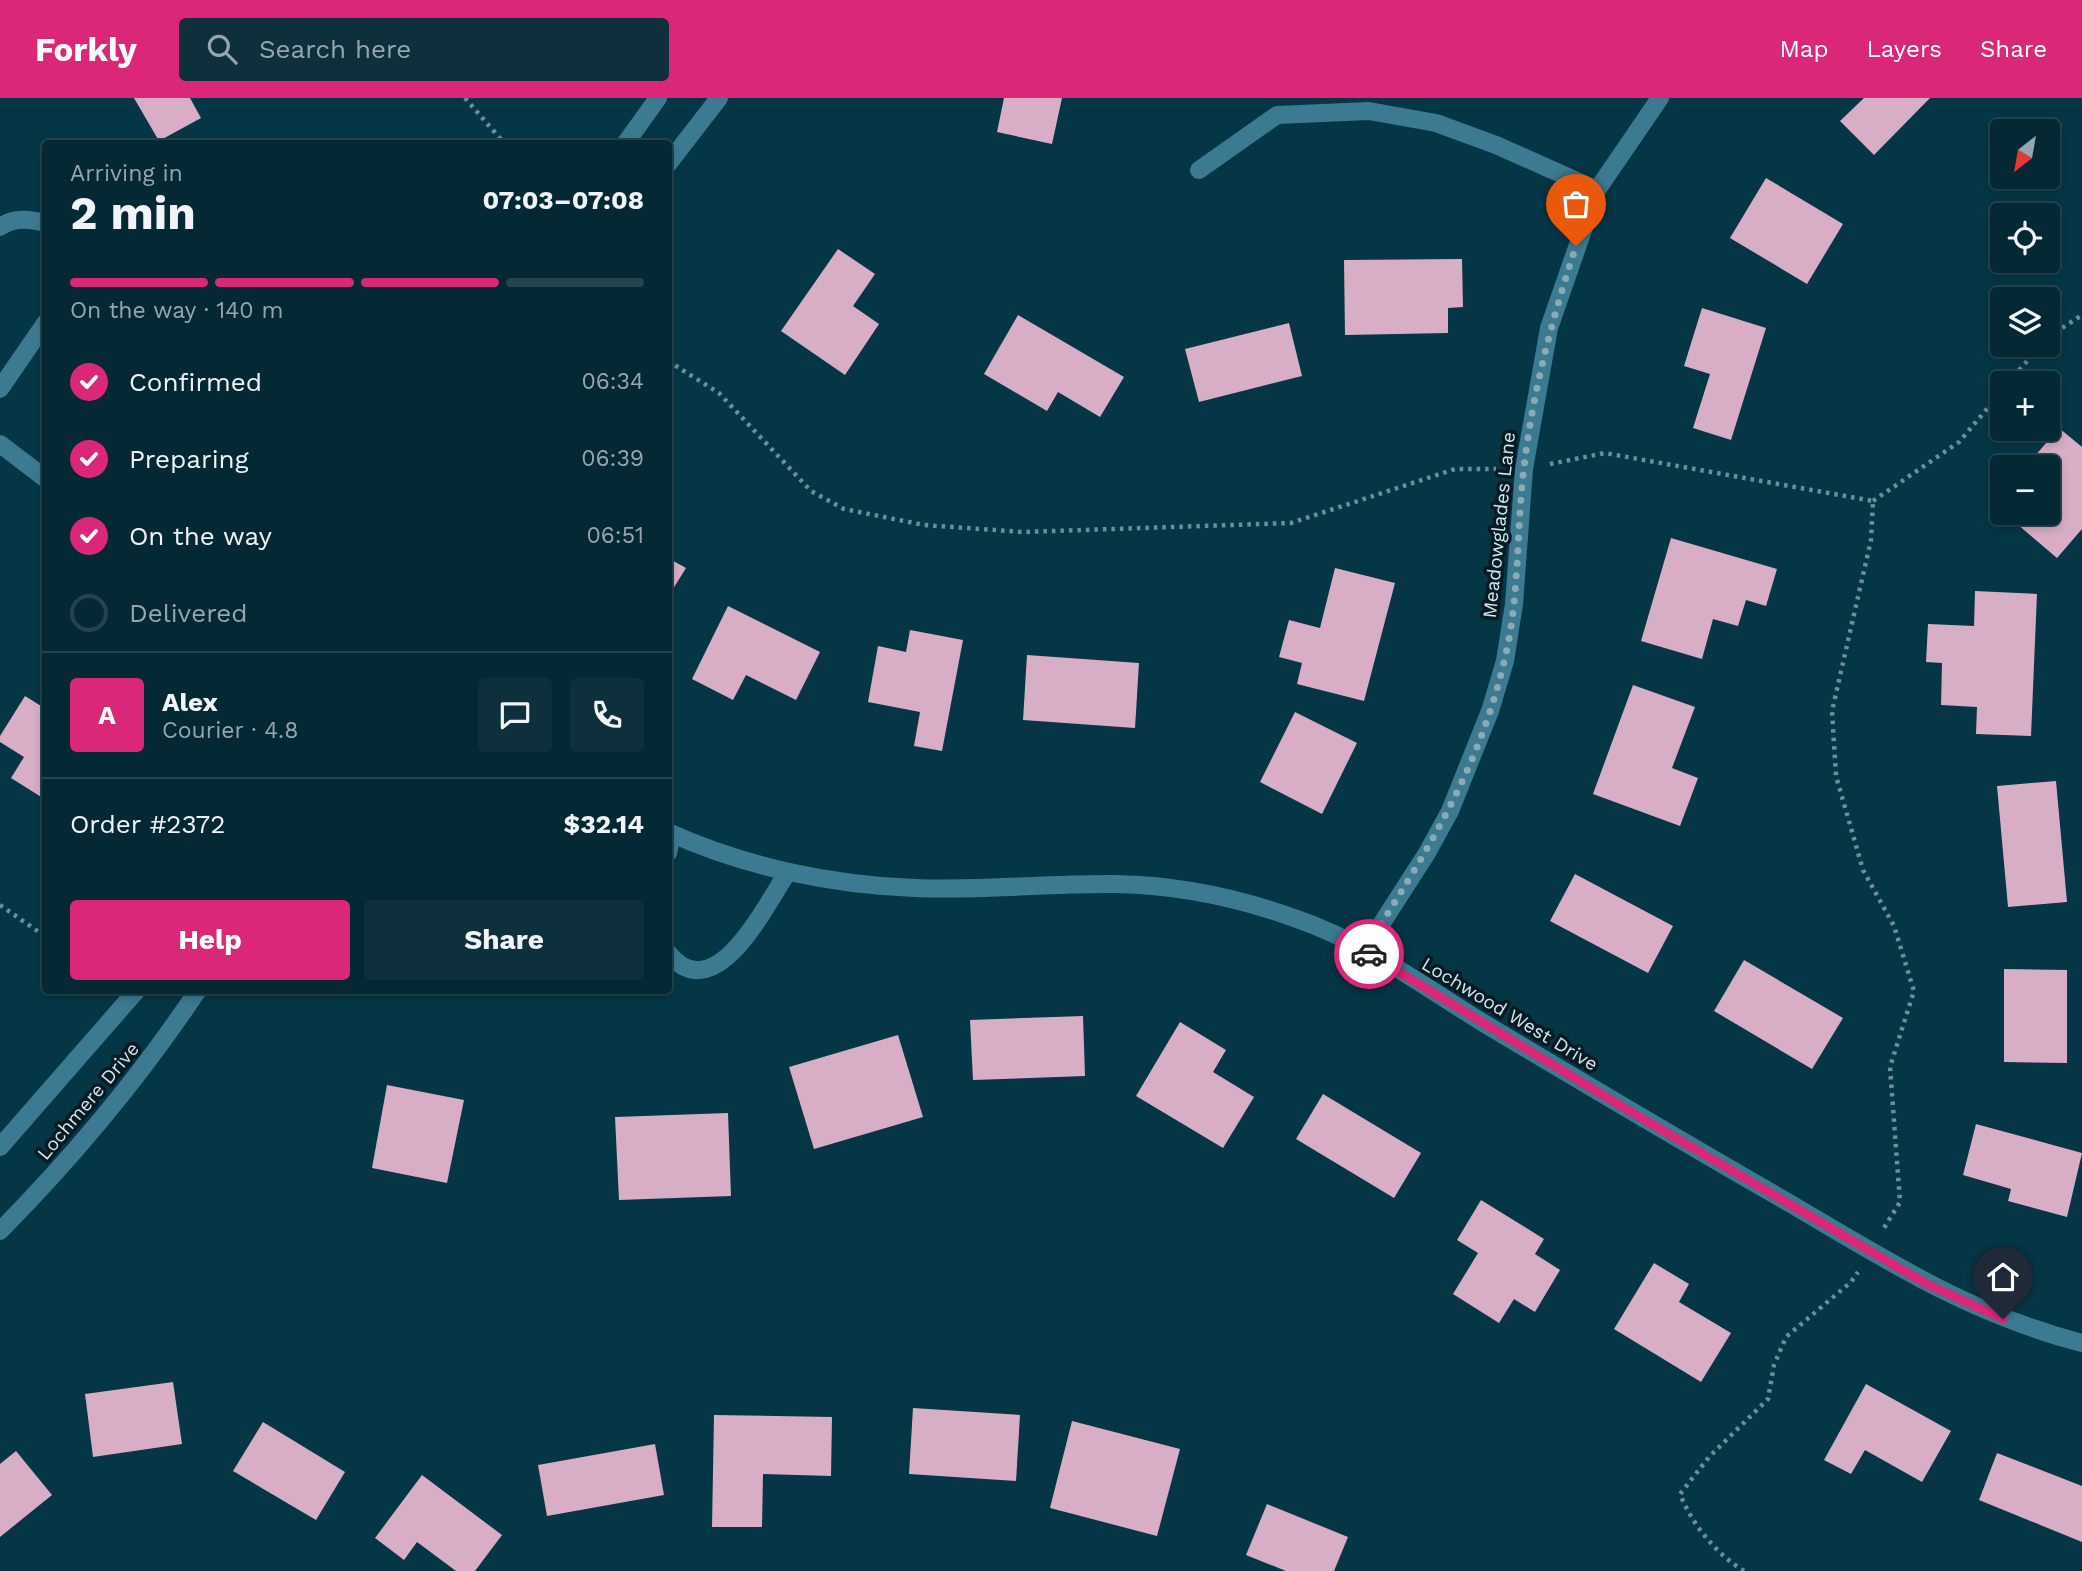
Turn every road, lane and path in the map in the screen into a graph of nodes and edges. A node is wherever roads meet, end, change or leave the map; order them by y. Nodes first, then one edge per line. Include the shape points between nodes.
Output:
1 (465, 98) edge
2 (658, 98) edge
3 (719, 98) edge
4 (1660, 98) edge
5 (502, 140) edge
6 (628, 140) edge
7 (672, 159) edge
8 (1199, 170) dead end
9 (1597, 190) junction
10 (42, 222) edge
11 (0, 227) edge
12 (2082, 315) edge
13 (42, 329) edge
14 (2060, 329) edge
15 (2031, 357) edge
16 (672, 363) edge
17 (2018, 371) edge
18 (0, 389) edge
19 (1990, 405) edge
20 (0, 444) edge
21 (1524, 469) junction
22 (42, 476) edge
23 (1873, 501) junction
24 (672, 834) edge
25 (788, 872) junction
26 (0, 905) edge
27 (42, 934) edge
28 (1364, 951) junction
29 (672, 957) edge
30 (134, 994) edge
31 (195, 994) edge
32 (0, 1147) edge
33 (0, 1231) edge
34 (1871, 1251) junction
35 (2082, 1343) edge
36 (1744, 1571) edge

1 - 5 path
2 - 6 street
3 - 7 street
4 - 9 street, Meadowglades Lane
8 - 9 street via 1277,115 1369,111 1436,123
9 - 21 street, Meadowglades Lane via 1549,328
10 - 11 street via 30,219
12 - 14 path
13 - 18 street
15 - 17 path
16 - 21 path via 719,393 811,491 844,509 924,525 1024,532 1291,523 1455,469
19 - 23 path via 1959,442
20 - 22 street
21 - 23 path via 1605,453
21 - 28 street, Meadowglades Lane via 1514,604 1505,661 1490,710 1450,811
23 - 34 path via 1871,540 1832,711 1836,776 1863,870 1894,926 1914,991 1890,1067 1900,1202
24 - 25 street, Lochwood West Drive
25 - 28 street, Lochwood West Drive via 864,885 919,888 1118,884 1178,889 1257,905 1302,920
25 - 29 street via 738,949 722,964 704,970 682,967
26 - 27 path
28 - 34 street, Lochwood West Drive
30 - 32 street, Lochmere Drive
31 - 33 street, Lochmere Drive via 159,1049 51,1180
34 - 35 street, Lochwood West Drive via 1983,1311
34 - 36 path via 1851,1282 1786,1337 1774,1365 1768,1399 1709,1457 1680,1494 1690,1519

